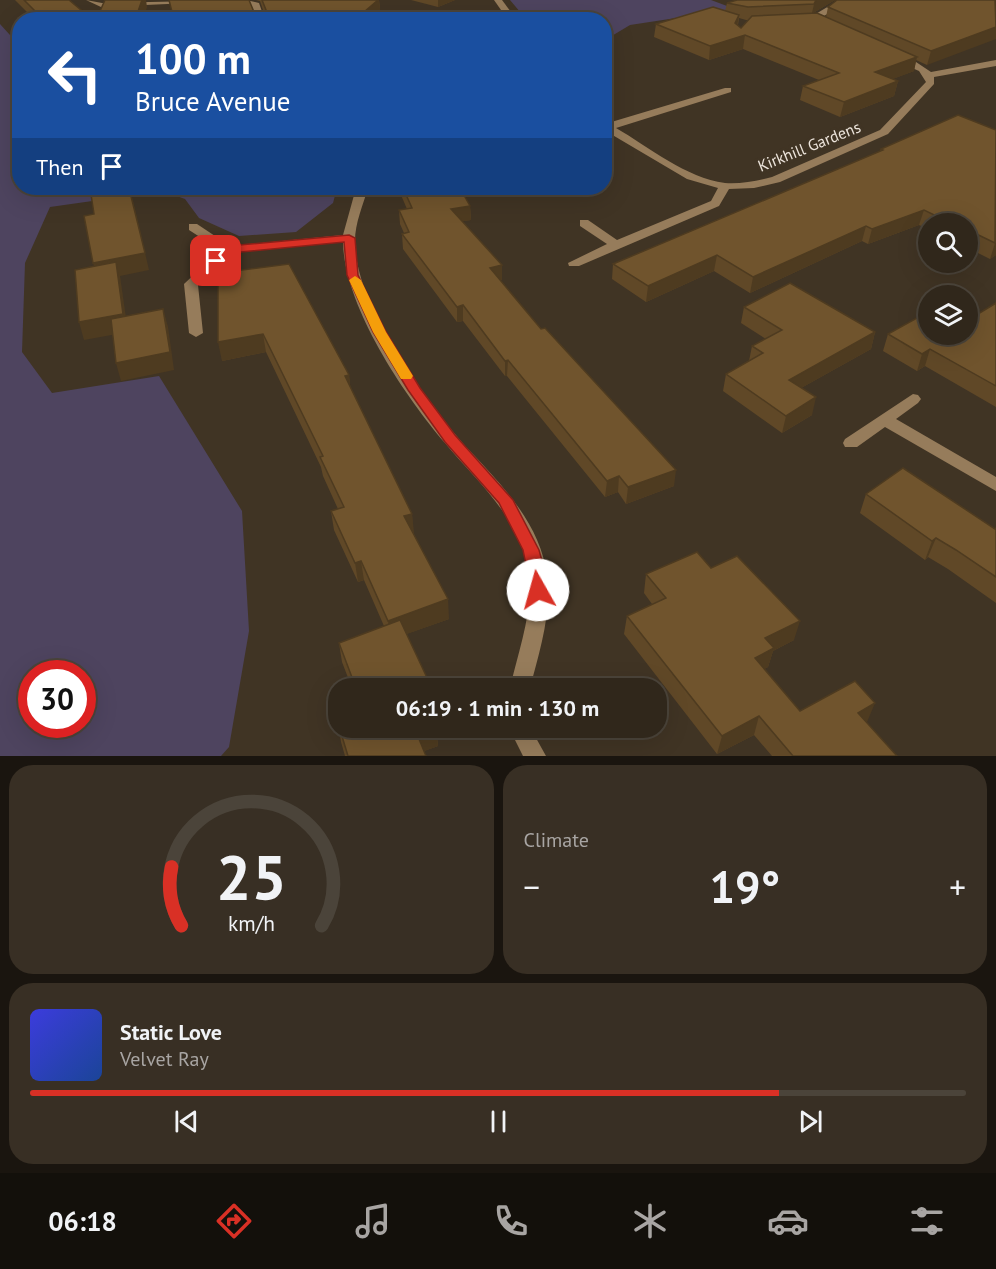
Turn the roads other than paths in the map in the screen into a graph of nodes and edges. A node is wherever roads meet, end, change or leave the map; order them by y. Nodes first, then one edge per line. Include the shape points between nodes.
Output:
1 (90, 0) edge
2 (231, 0) edge
3 (237, 0) edge
4 (845, 0) edge
5 (258, 12) edge
6 (836, 32) edge
7 (891, 56) edge
8 (996, 63) edge
9 (930, 75) junction
10 (728, 90) dead end
11 (612, 124) edge
12 (612, 130) edge
13 (725, 186) junction
14 (361, 195) edge
15 (584, 223) dead end
16 (193, 227) dead end
17 (349, 238) junction
18 (615, 244) junction
19 (228, 250) junction
20 (574, 263) dead end
21 (195, 333) dead end
22 (913, 399) dead end
23 (884, 419) junction
24 (851, 443) dead end
25 (996, 485) edge
26 (522, 678) edge
27 (526, 738) edge
28 (535, 756) edge

1 - 2 street via 101,4
3 - 5 street via 256,5
4 - 6 street via 812,21
7 - 9 street
8 - 9 street
9 - 13 street, Kirkhill Gardens via 931,82 884,132 776,180
10 - 11 street
12 - 13 street via 691,177
13 - 18 street via 715,204
14 - 17 street
15 - 18 street
16 - 19 street
17 - 19 street
17 - 26 street via 352,275 380,332 414,390 450,439 506,500 531,550 538,575 538,606
18 - 20 street
19 - 21 street via 191,284
22 - 23 street
23 - 24 street
23 - 25 street
27 - 28 street

